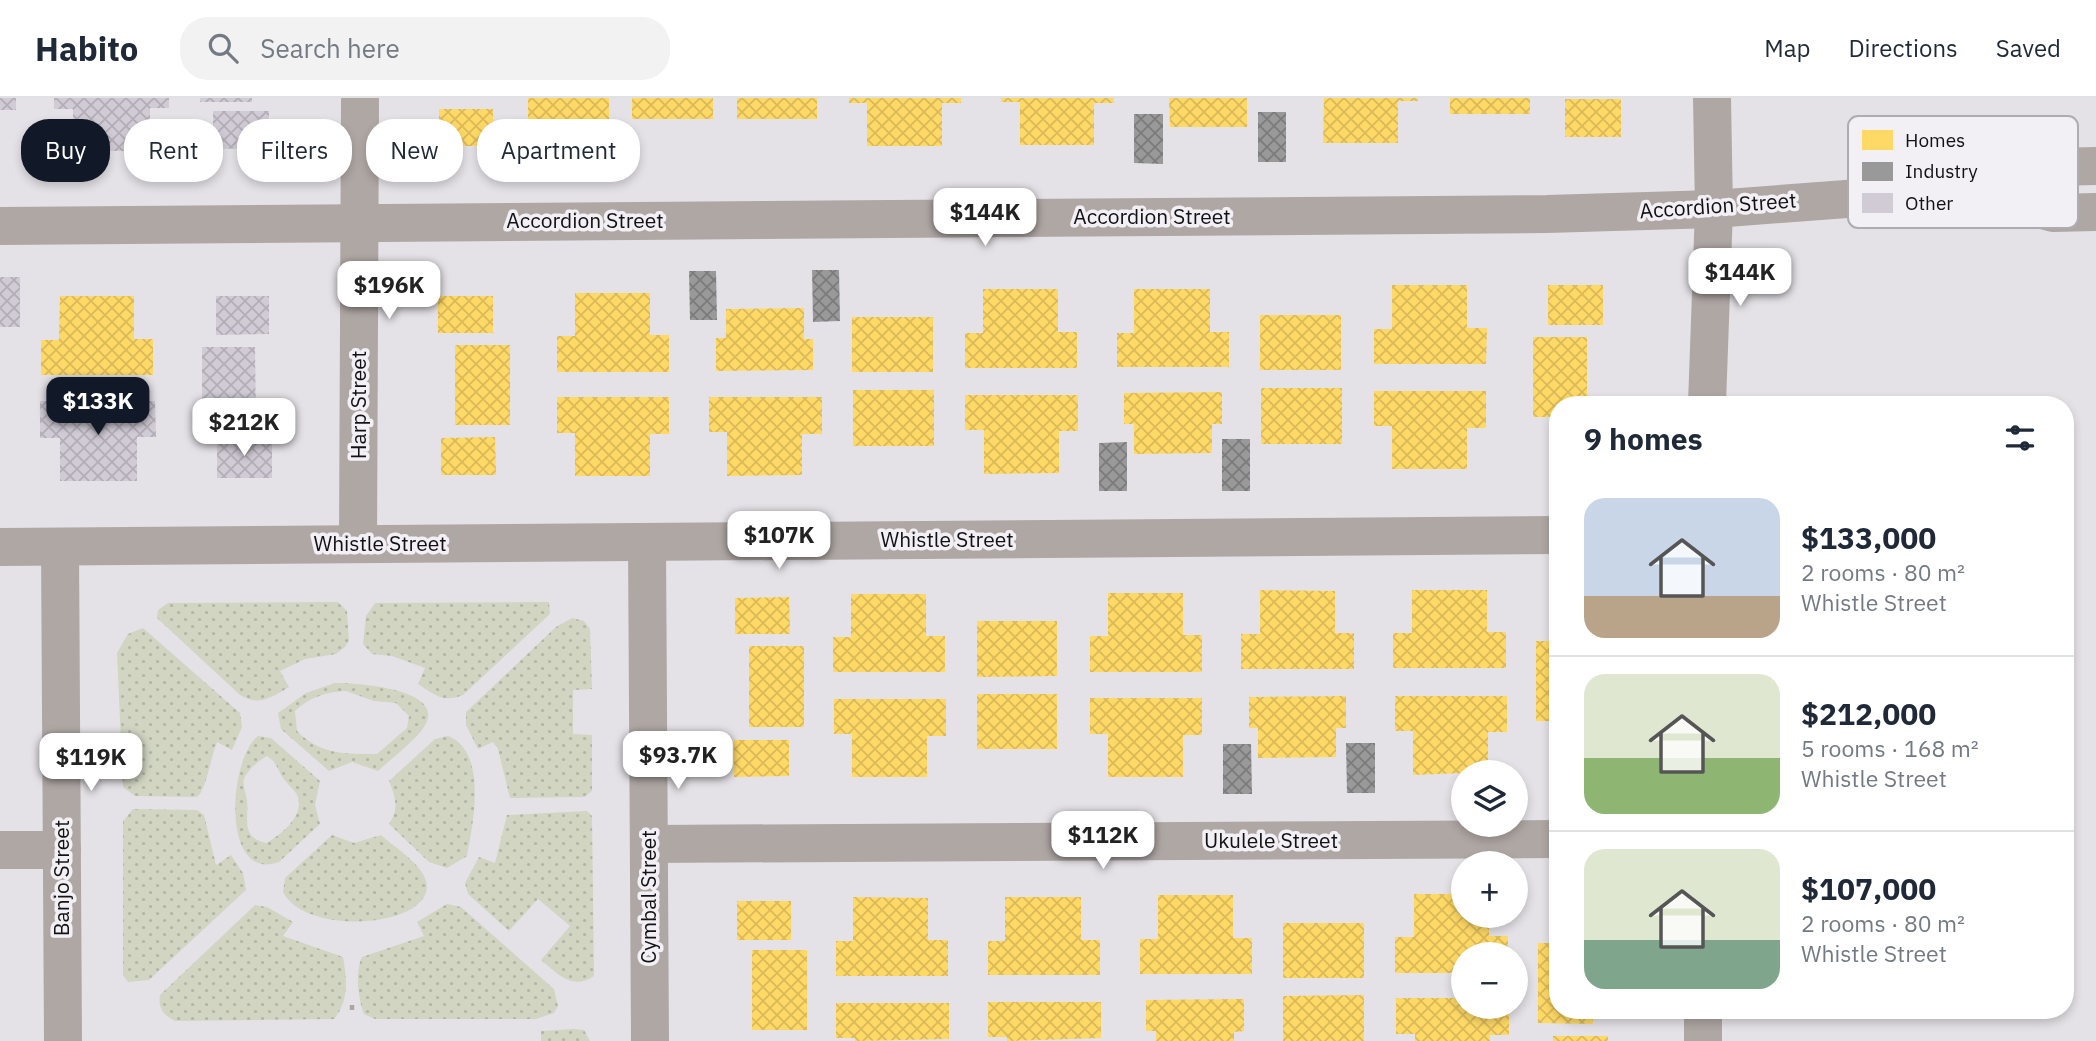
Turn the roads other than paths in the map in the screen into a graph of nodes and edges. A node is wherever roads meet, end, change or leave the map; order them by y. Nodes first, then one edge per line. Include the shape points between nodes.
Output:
1 (360, 98) edge
2 (1712, 98) edge
3 (2078, 166) edge
4 (2096, 166) edge
5 (1848, 199) edge
6 (1714, 209) junction
7 (2078, 212) edge
8 (2096, 212) edge
9 (360, 223) junction
10 (0, 226) edge
11 (1707, 396) edge
12 (1549, 535) edge
13 (647, 542) junction
14 (358, 544) junction
15 (0, 547) edge
16 (60, 547) junction
17 (1549, 839) edge
18 (649, 844) junction
19 (0, 850) edge
20 (62, 850) junction
21 (1703, 1019) edge
22 (63, 1041) edge
23 (650, 1041) edge
24 (1703, 1041) edge

1 - 9 street, Harp Street
2 - 6 street
3 - 4 street, Accordion Street
5 - 6 street, Accordion Street
6 - 9 street, Accordion Street
6 - 11 street
7 - 8 street, Accordion Street
9 - 10 street, Accordion Street
9 - 14 street, Harp Street
12 - 13 street, Whistle Street
13 - 14 street, Whistle Street
13 - 18 street, Cymbal Street
14 - 16 street, Whistle Street
15 - 16 street, Whistle Street
16 - 20 street, Banjo Street
17 - 18 street, Ukulele Street
18 - 23 street, Cymbal Street
19 - 20 street
20 - 22 street, Banjo Street
21 - 24 street

